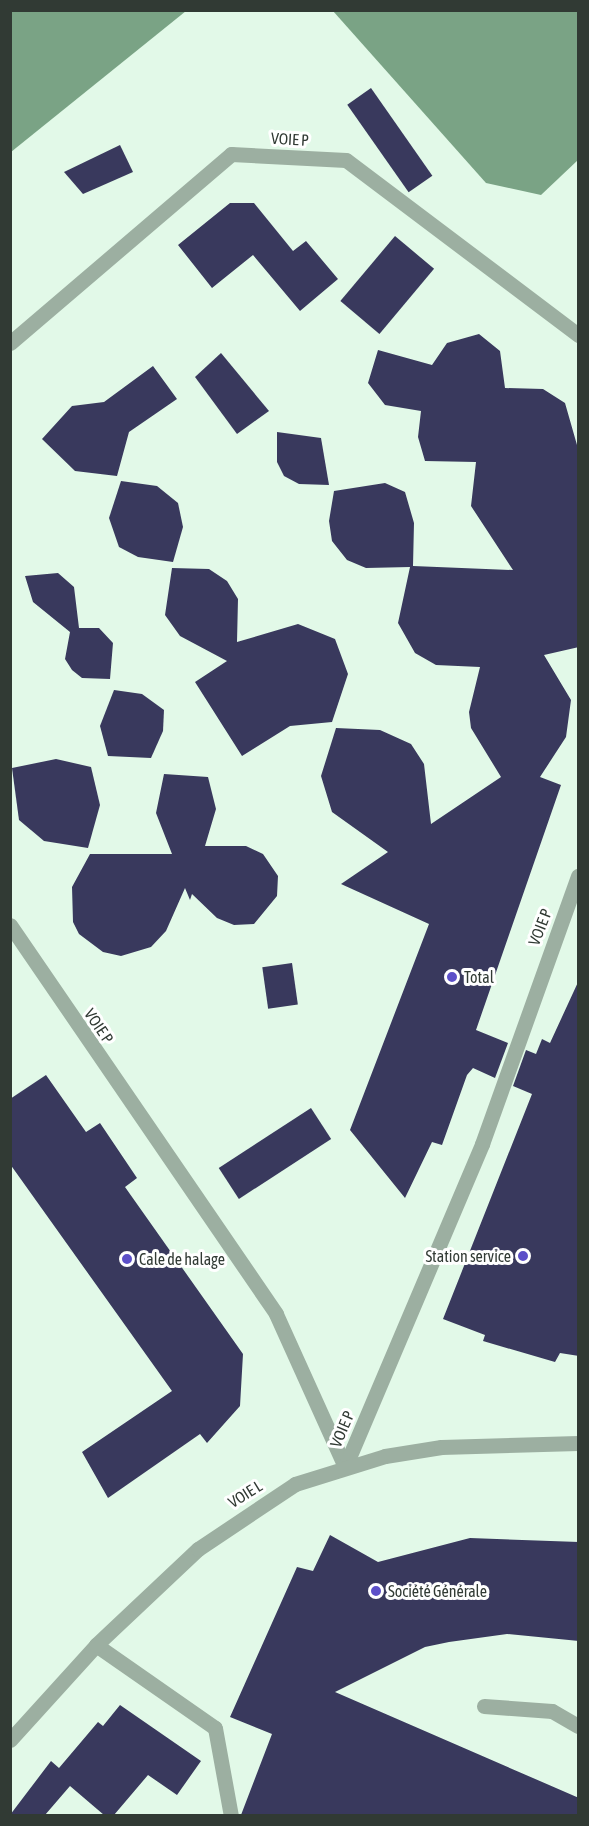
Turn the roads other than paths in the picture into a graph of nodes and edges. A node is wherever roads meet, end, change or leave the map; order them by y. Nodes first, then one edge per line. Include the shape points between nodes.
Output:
1 (579, 335) edge
2 (10, 343) edge
3 (579, 876) edge
4 (10, 925) edge
5 (579, 1443) edge
6 (345, 1467) junction
7 (96, 1645) junction
8 (484, 1706) dead end
9 (579, 1726) edge
10 (10, 1740) edge
11 (231, 1815) edge

1 - 2 street, VOIE P via 346,160 231,154
3 - 6 street, VOIE P via 482,1143
4 - 6 street, VOIE P via 276,1314
5 - 6 street, VOIE L via 441,1447
6 - 7 street, VOIE L via 295,1484 243,1515 198,1549
7 - 10 street, VOIE L
7 - 11 street via 215,1728
8 - 9 street via 552,1711

